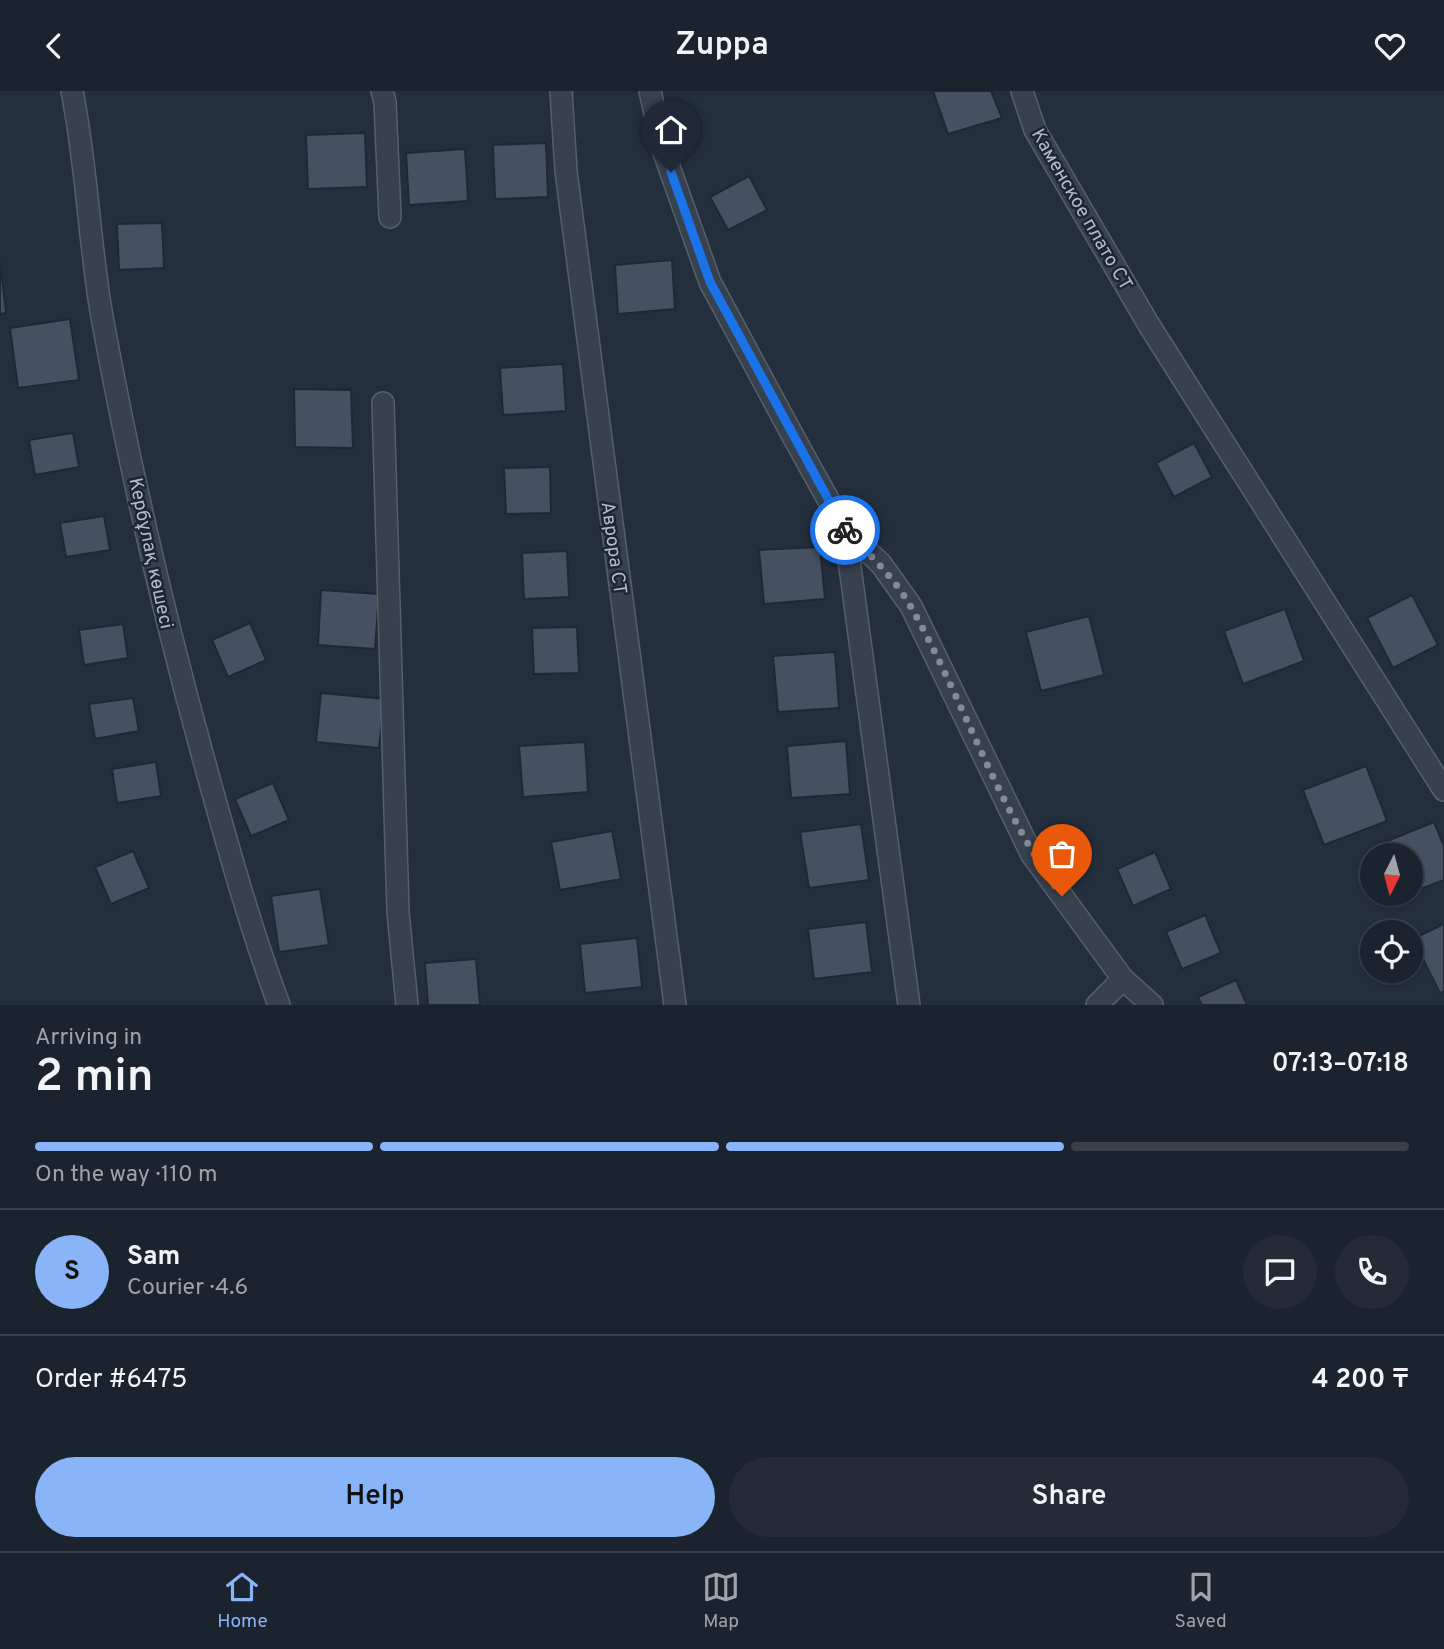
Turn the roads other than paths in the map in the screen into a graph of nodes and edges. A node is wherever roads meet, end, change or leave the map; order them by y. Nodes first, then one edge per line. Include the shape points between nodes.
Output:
1 (72, 91) edge
2 (382, 91) edge
3 (561, 91) edge
4 (650, 91) edge
5 (1022, 91) edge
6 (390, 217) dead end
7 (383, 403) dead end
8 (845, 530) junction
9 (1444, 790) edge
10 (1123, 979) junction
11 (279, 1005) edge
12 (407, 1005) edge
13 (675, 1005) edge
14 (909, 1005) edge
15 (1097, 1005) edge
16 (1152, 1005) edge

1 - 11 street, Кербұлақ көшесі via 102,315 158,590 229,851
2 - 6 street
3 - 13 street, Аврора СТ via 566,171
4 - 8 street via 663,150 710,282
5 - 9 street, Каменское плато СТ via 1035,130 1149,325
7 - 12 street via 398,912
8 - 10 street via 881,564 911,606 1032,855
8 - 14 street
10 - 15 street
10 - 16 street

